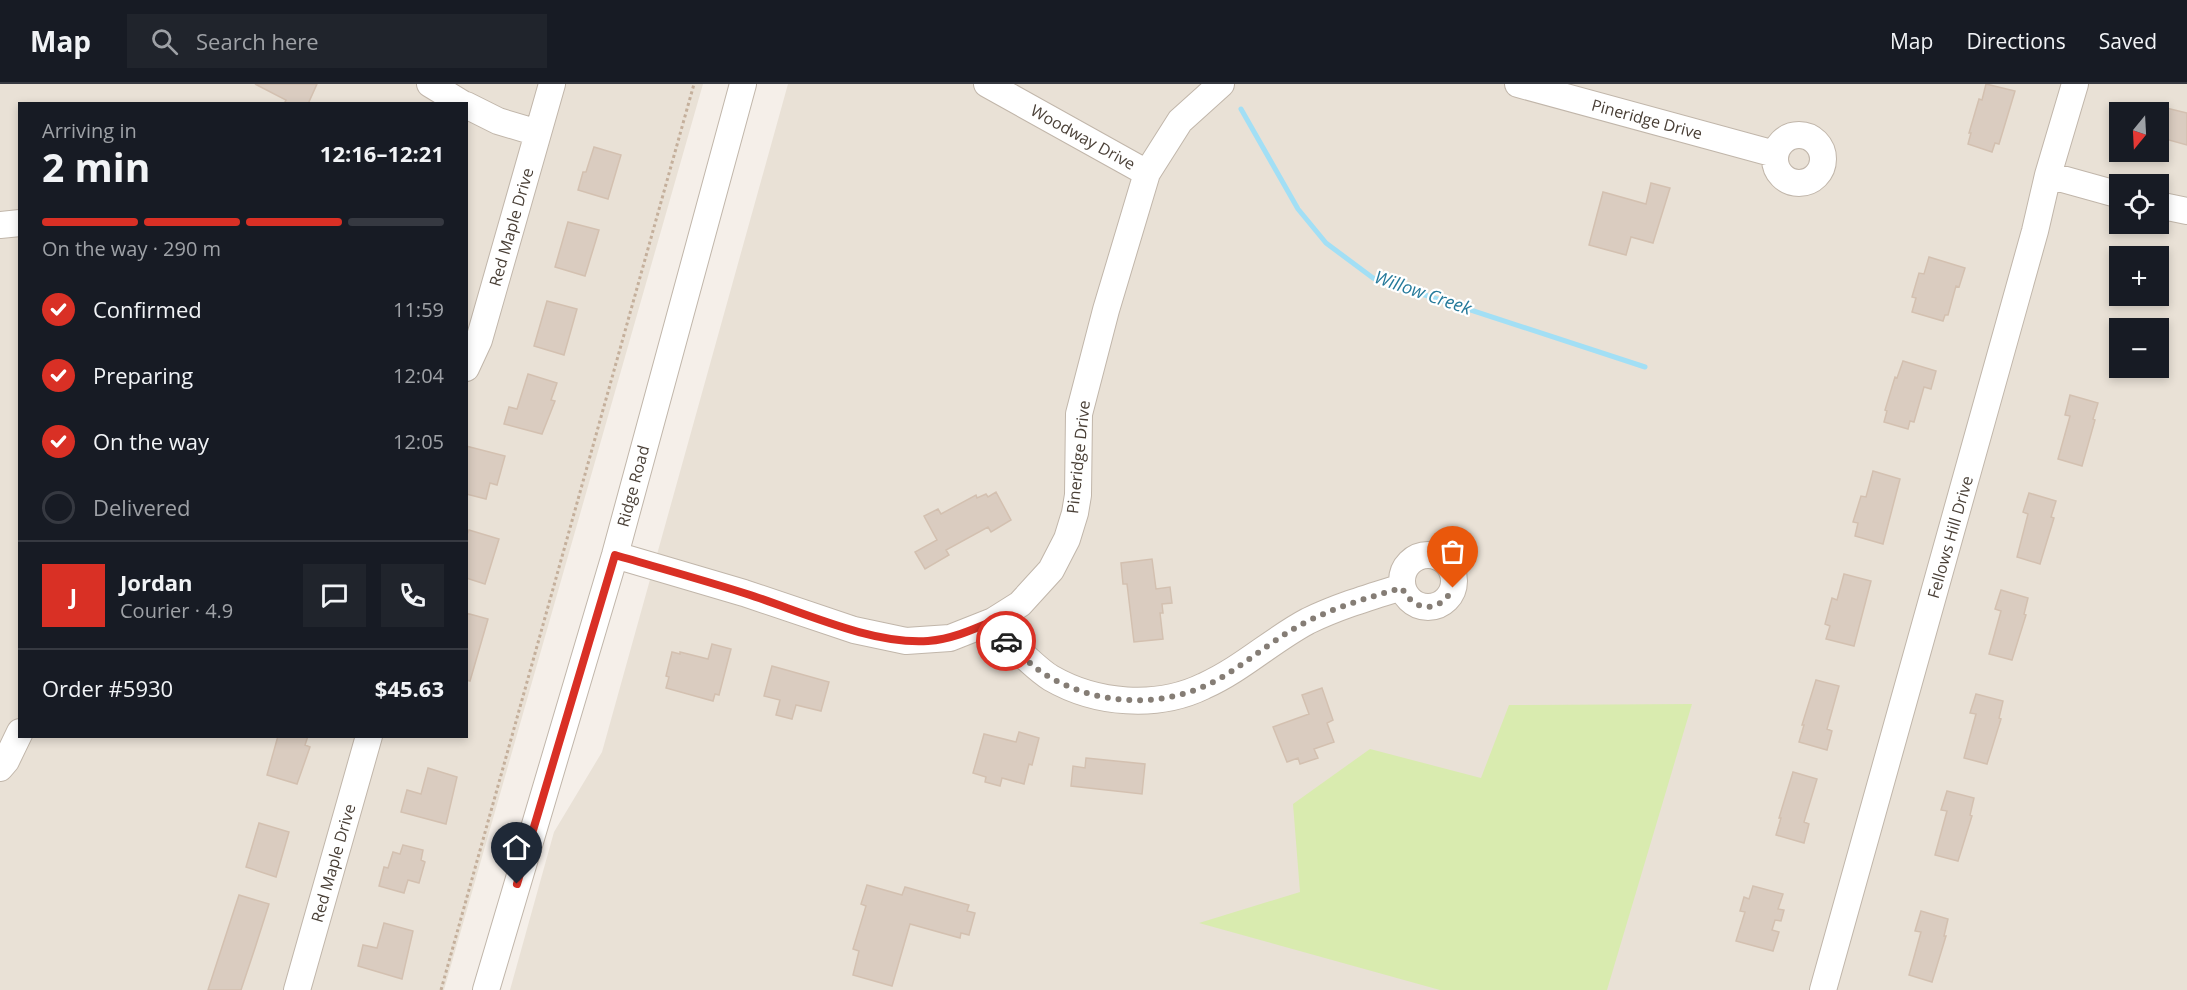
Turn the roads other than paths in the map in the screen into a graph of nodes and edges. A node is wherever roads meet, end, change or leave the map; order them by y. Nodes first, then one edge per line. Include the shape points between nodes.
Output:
1 (430, 84) edge
2 (552, 84) edge
3 (743, 84) edge
4 (987, 84) edge
5 (1221, 84) edge
6 (1518, 84) edge
7 (2075, 84) edge
8 (462, 102) edge
9 (468, 106) edge
10 (538, 134) junction
11 (1775, 154) dead end
12 (1147, 173) junction
13 (2048, 175) junction
14 (2109, 192) edge
15 (2169, 208) edge
16 (2187, 211) edge
17 (18, 223) edge
18 (0, 225) edge
19 (468, 364) edge
20 (615, 555) junction
21 (1402, 588) dead end
22 (993, 621) junction
23 (18, 736) edge
24 (368, 738) edge
25 (0, 768) edge
26 (297, 990) edge
27 (486, 990) edge
28 (1823, 990) edge

1 - 8 street
2 - 10 street, Red Maple Drive
3 - 20 street, Ridge Road
4 - 12 street, Woodway Drive
5 - 12 street, Pineridge Drive via 1180,122
6 - 11 street, Pineridge Drive
7 - 13 street, Fellows Hill Drive
9 - 10 street via 498,121
10 - 19 street, Red Maple Drive via 479,340
12 - 22 street, Pineridge Drive via 1079,414 1078,495 1066,539 1041,584 1020,604
13 - 14 street
13 - 28 street, Fellows Hill Drive
15 - 16 street
17 - 18 street
20 - 22 street, Pineridge Drive via 854,630 906,641 950,638
20 - 27 street, Ridge Road
21 - 22 street via 1350,602 1308,621 1204,687 1152,700 1105,697 1049,677 1006,640
23 - 25 street
24 - 26 street, Red Maple Drive

